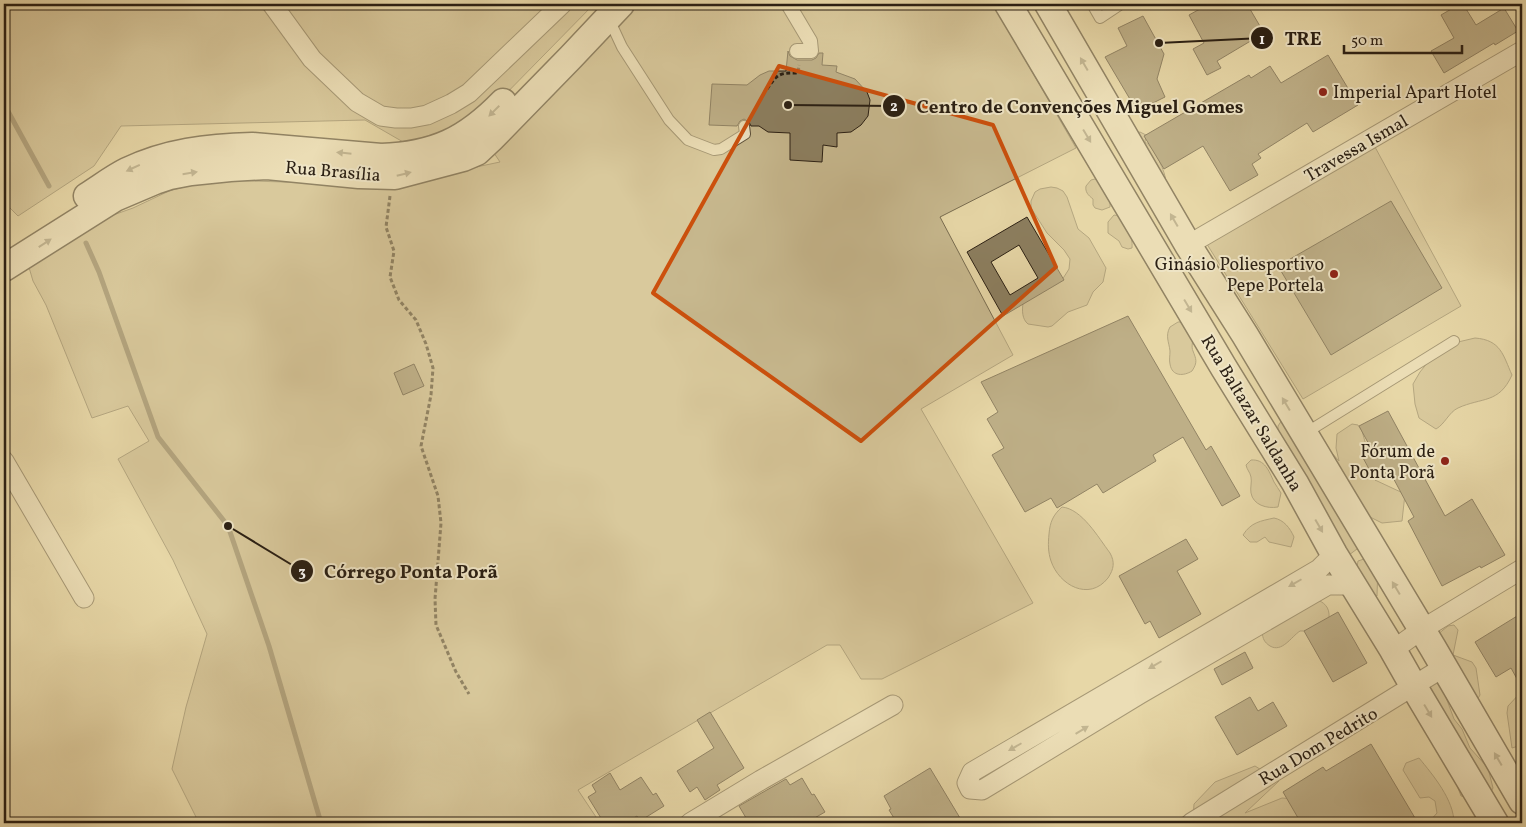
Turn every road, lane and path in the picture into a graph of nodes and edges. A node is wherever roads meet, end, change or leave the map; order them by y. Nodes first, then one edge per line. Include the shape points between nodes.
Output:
1 (272, 4) edge
2 (562, 4) edge
3 (788, 4) edge
4 (1049, 4) edge
5 (1092, 4) edge
6 (1121, 4) edge
7 (610, 8) edge
8 (1014, 12) edge
9 (804, 51) joint
10 (1522, 51) edge
11 (767, 89) dead end
12 (744, 126) dead end
13 (395, 176) junction
14 (1188, 245) junction
15 (4, 248) edge
16 (4, 268) edge
17 (1245, 335) junction
18 (1454, 341) dead end
19 (1213, 349) junction
20 (1304, 434) junction
21 (4, 461) edge
22 (1334, 554) junction
23 (1522, 569) edge
24 (1353, 585) junction
25 (84, 598) dead end
26 (1421, 630) junction
27 (1393, 650) junction
28 (1444, 668) junction
29 (1136, 686) junction
30 (1414, 687) junction
31 (469, 694) dead end
32 (893, 705) dead end
33 (1522, 801) edge
34 (690, 823) edge
35 (1191, 823) edge
36 (1495, 823) edge

1 - 2 street via 312,59 357,102 381,116 411,118 427,115 469,93
3 - 9 street via 810,41
4 - 8 main road
14 -> 4 main road, Rua Baltazar Saldanha
5 - 6 lane via 1100,18
7 - 12 lane via 622,47 669,120 688,140 714,150 721,149 745,134
13 -> 7 main road, Rua Brasília via 477,152 551,78
7 -> 15 main road, Rua Brasília via 487,119 448,144 400,156 381,157 252,146 183,151 124,172
8 -> 19 main road, Rua Baltazar Saldanha
9 - 11 path via 800,50 798,73 776,76
10 - 14 street, Travessa Ismal
16 -> 13 main road, Rua Brasília via 114,198 170,176 267,166
13 - 31 path via 386,227 394,252 390,277 399,300 416,320 433,368 421,446 438,496 441,523 436,625
14 - 17 main road, Rua Baltazar Saldanha
17 - 19 main road
20 -> 17 main road, Rua Baltazar Saldanha
18 - 20 lane
19 -> 22 main road, Rua Baltazar Saldanha via 1295,483
26 -> 20 main road, Rua Baltazar Saldanha
21 - 25 street
22 - 24 main road, Rua Baltazar Saldanha
22 -> 29 street via 1319,569
23 - 26 street
24 - 27 main road, Rua Baltazar Saldanha
24 - 29 street via 1328,585
26 - 27 street
26 - 28 main road, Rua Baltazar Saldanha
27 - 30 main road, Rua Baltazar Saldanha
28 - 30 street, Rua Dom Pedrito
33 -> 28 main road, Rua Baltazar Saldanha
29 -> 29 street via 972,772 967,783 970,789 982,790
30 - 35 street, Rua Dom Pedrito
30 -> 36 main road, Rua Baltazar Saldanha
32 - 34 street

